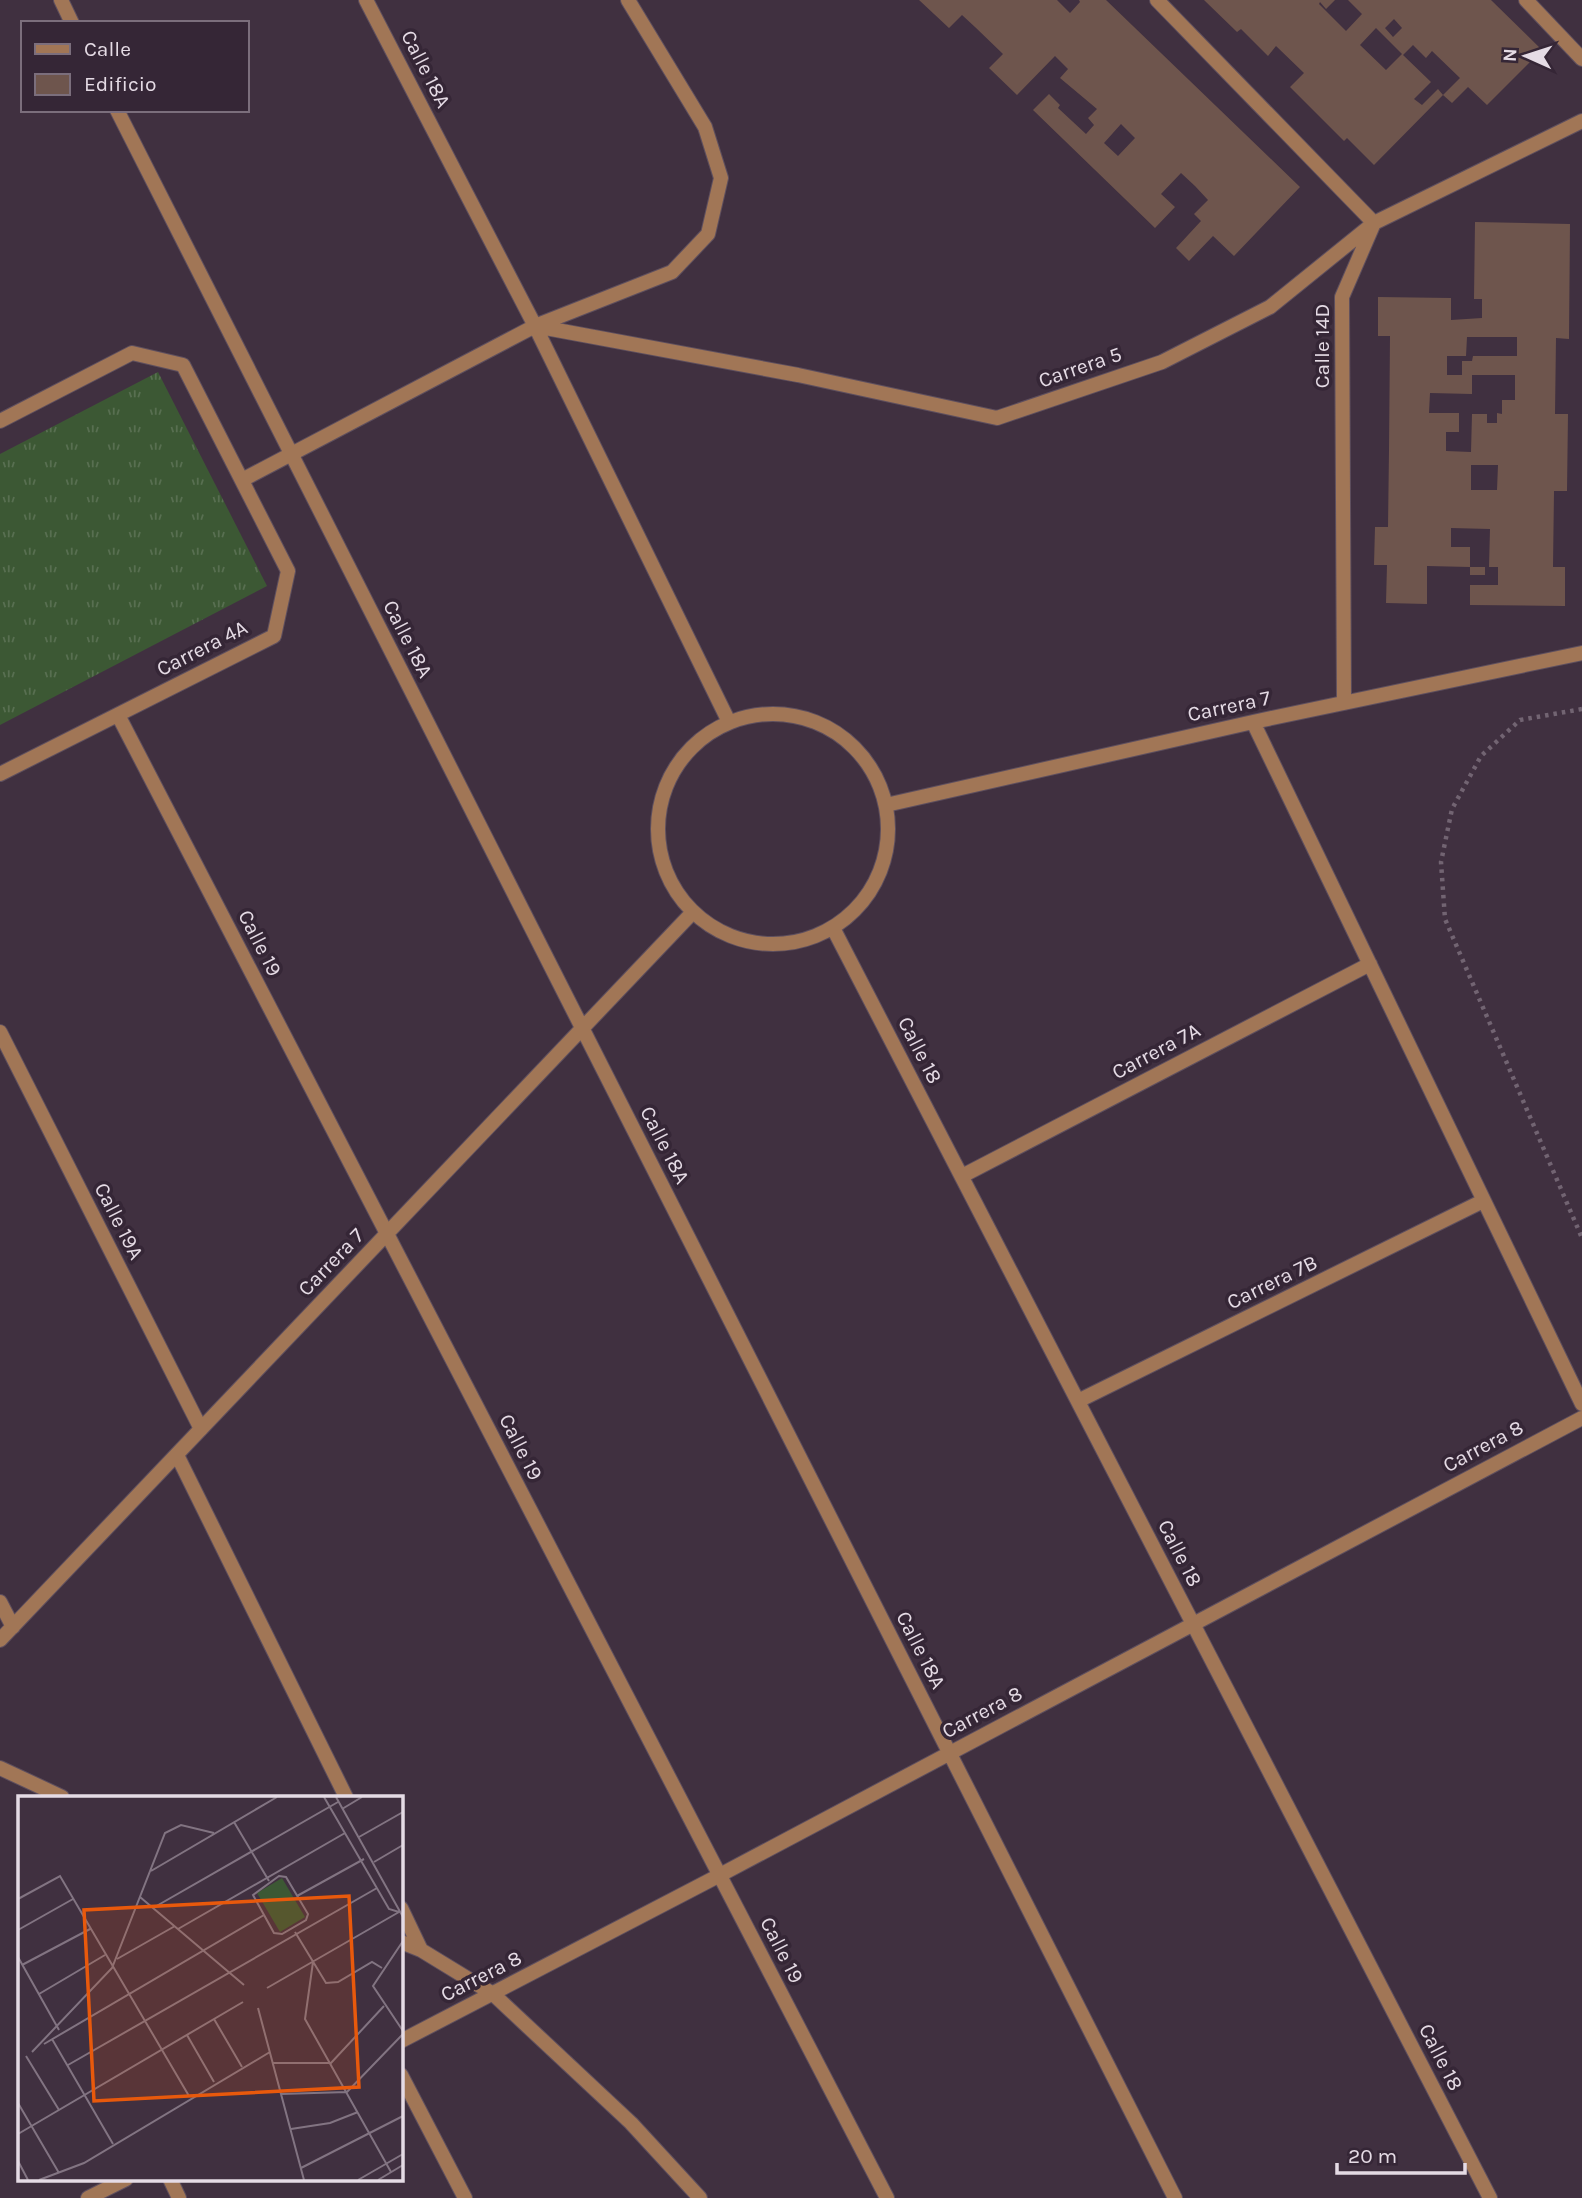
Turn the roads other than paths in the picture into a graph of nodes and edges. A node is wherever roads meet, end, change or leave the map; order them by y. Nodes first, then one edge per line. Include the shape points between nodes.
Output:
1 (61, 0) edge
2 (366, 0) edge
3 (628, 0) edge
4 (1157, 0) edge
5 (1526, 0) edge
6 (71, 21) edge
7 (1582, 59) edge
8 (118, 112) edge
9 (1582, 121) edge
10 (1374, 223) junction
11 (535, 326) junction
12 (0, 421) edge
13 (292, 454) junction
14 (242, 480) junction
15 (1582, 653) edge
16 (1344, 703) junction
17 (118, 715) junction
18 (729, 722) junction
19 (1253, 722) junction
20 (0, 774) edge
21 (886, 804) junction
22 (692, 912) junction
23 (833, 928) junction
24 (1370, 964) junction
25 (582, 1028) junction
26 (0, 1032) edge
27 (962, 1176) junction
28 (1483, 1201) junction
29 (387, 1233) junction
30 (1078, 1401) junction
31 (1582, 1404) edge
32 (1582, 1418) edge
33 (201, 1429) junction
34 (177, 1455) junction
35 (0, 1602) edge
36 (1193, 1624) junction
37 (13, 1627) junction
38 (0, 1640) edge
39 (950, 1753) junction
40 (0, 1768) edge
41 (60, 1796) edge
42 (346, 1796) edge
43 (720, 1875) junction
44 (402, 1910) edge
45 (402, 1942) edge
46 (421, 1950) junction
47 (493, 1994) junction
48 (402, 2040) edge
49 (402, 2077) edge
50 (124, 2180) edge
51 (170, 2180) edge
52 (88, 2198) edge
53 (179, 2198) edge
54 (465, 2198) edge
55 (700, 2198) edge
56 (887, 2198) edge
57 (1175, 2198) edge
58 (1490, 2198) edge

1 - 6 street
2 - 11 street, Calle 18A
3 - 11 street via 705,127 721,178 708,234 672,272
4 - 10 street
5 - 7 street
8 - 13 street, Calle 18A
9 - 10 street, Carrera 5
10 - 11 street, Carrera 5 via 1270,307 1162,362 997,418
10 - 16 street, Calle 14D via 1342,297
11 - 13 street
11 - 18 street, Calle 18A
12 - 14 street, Carrera 4A via 132,353 183,365
13 - 14 street
13 - 25 street, Calle 18A
14 - 17 street, Carrera 4A via 288,571 274,636
15 - 16 street, Carrera 7
16 - 19 street, Carrera 7
17 - 20 street, Carrera 4A
17 - 29 street, Calle 19
18 - 21 street via 757,714 786,714 814,721 860,753
18 - 22 street via 684,756 660,807 663,864
19 - 21 street, Carrera 7
19 - 24 street
21 - 23 street via 886,852 879,874 868,895
22 - 23 street via 736,938 760,944 810,939
22 - 25 street, Carrera 7
23 - 27 street, Calle 18
24 - 27 street, Carrera 7A
24 - 28 street
25 - 29 street, Carrera 7
25 - 39 street, Calle 18A
26 - 33 street, Calle 19A
27 - 30 street, Calle 18
28 - 30 street, Carrera 7B
28 - 31 street
29 - 33 street, Carrera 7
29 - 43 street, Calle 19
30 - 36 street, Calle 18
32 - 36 street, Carrera 8
33 - 34 street, Carrera 7
34 - 37 street, Carrera 7
34 - 42 street
35 - 37 street
36 - 39 street, Carrera 8
36 - 58 street, Calle 18
37 - 38 street, Carrera 7
39 - 43 street, Carrera 8
39 - 57 street, Calle 18A
40 - 41 street
43 - 47 street, Carrera 8
43 - 56 street, Calle 19
44 - 46 street
45 - 46 street
46 - 47 street
47 - 48 street, Carrera 8
47 - 55 street via 631,2123
49 - 54 street
50 - 52 street
51 - 53 street

